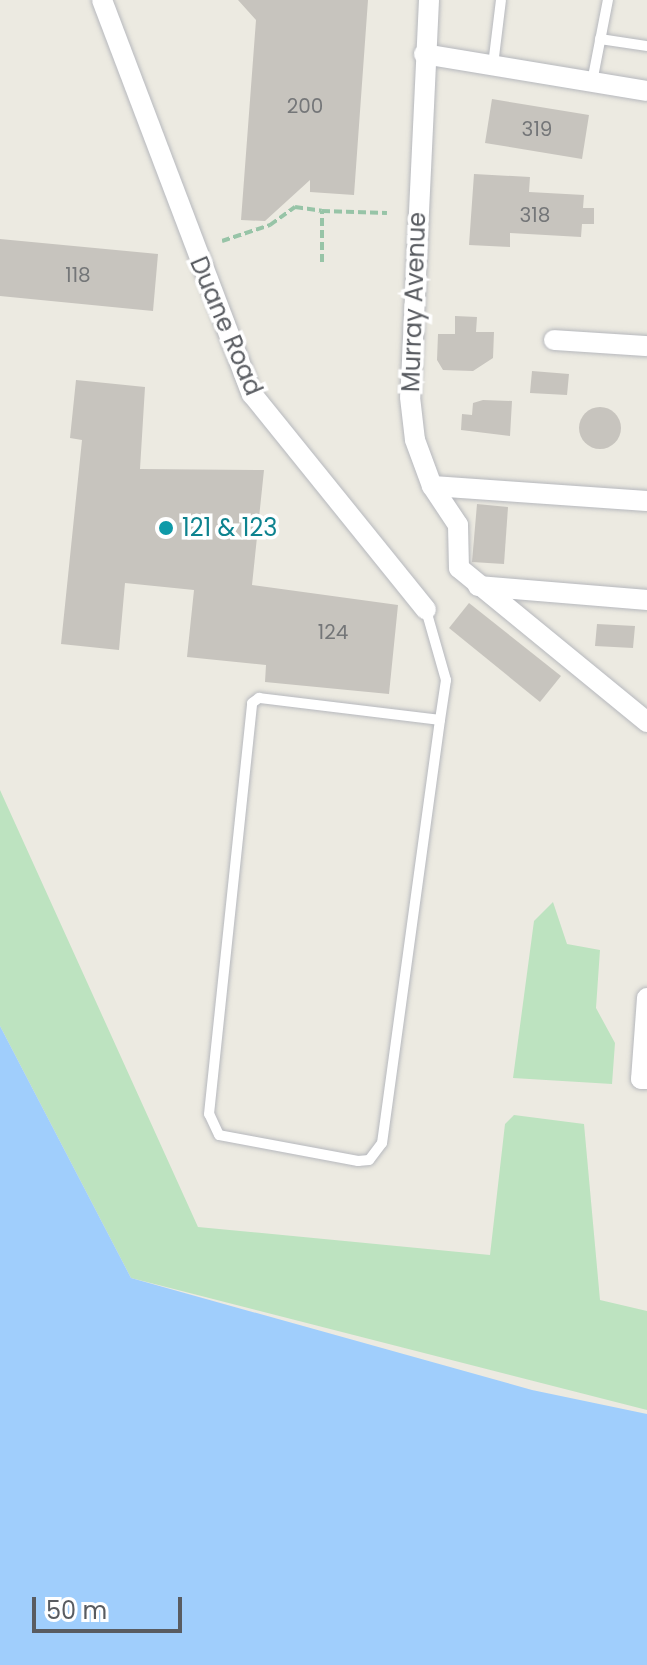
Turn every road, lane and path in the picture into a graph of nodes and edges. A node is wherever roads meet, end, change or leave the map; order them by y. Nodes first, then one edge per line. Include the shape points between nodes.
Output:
1 (102, 0) edge
2 (429, 0) edge
3 (501, 0) edge
4 (608, 0) edge
5 (600, 39) junction
6 (647, 46) edge
7 (424, 54) junction
8 (493, 65) junction
9 (592, 82) junction
10 (647, 91) edge
11 (322, 211) junction
12 (387, 213) dead end
13 (222, 241) dead end
14 (322, 262) dead end
15 (554, 340) dead end
16 (647, 346) edge
17 (432, 486) junction
18 (647, 501) edge
19 (478, 586) junction
20 (647, 600) edge
21 (426, 610) joint
22 (440, 720) junction
23 (647, 722) edge
24 (647, 998) edge
25 (647, 1079) edge

1 - 21 street, Duane Road via 252,394
2 - 7 street, Murray Avenue
3 - 8 lane
4 - 5 lane
5 - 6 lane
5 - 9 lane
7 - 8 street
7 - 17 street, Murray Avenue via 410,397
8 - 9 street
9 - 10 street
11 - 12 path
11 - 13 path via 295,207 270,225
11 - 14 path
15 - 16 street
17 - 18 street
17 - 19 street, Murray Avenue via 458,525 459,568
19 - 20 street
19 - 23 street, Murray Avenue
21 - 22 lane via 446,680
22 - 22 lane via 378,1152 358,1161 219,1135 209,1114 252,703 259,698
24 - 25 street via 641,1079

